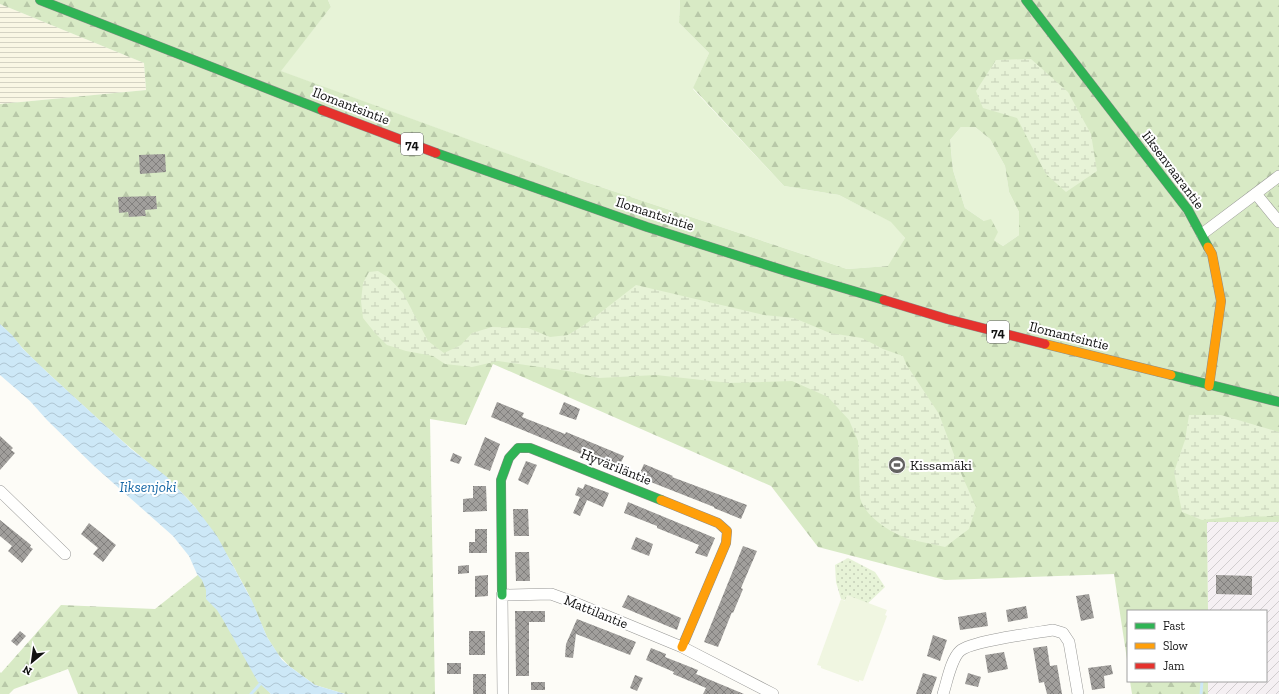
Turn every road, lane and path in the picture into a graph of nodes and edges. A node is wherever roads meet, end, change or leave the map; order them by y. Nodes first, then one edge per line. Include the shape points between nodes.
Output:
1 (40, 0) edge
2 (1026, 0) edge
3 (1279, 176) edge
4 (1256, 194) junction
5 (1279, 222) edge
6 (1202, 234) junction
7 (1209, 386) junction
8 (1279, 402) edge
9 (0, 491) edge
10 (65, 554) dead end
11 (502, 595) junction
12 (682, 646) junction
13 (503, 694) edge
14 (773, 694) edge
15 (943, 694) edge
16 (1078, 694) edge

1 - 7 main road, Ilomantsintie / 74 via 400,140 647,227 947,319
2 - 6 main road, Iiksenvaarantie via 1188,210
3 - 4 street
4 - 5 street
4 - 6 street
6 - 7 main road, Iiksenvaarantie via 1212,254 1221,301
7 - 8 main road, Ilomantsintie / 74
9 - 10 street
11 - 12 street, Mattilantie via 551,594
11 - 12 main road, Hyväriläntie via 501,480 509,458 518,448 530,448 718,523 727,531 726,543
11 - 13 street
12 - 14 street, Mattilantie
15 - 16 street via 953,663 960,651 975,644 1053,630 1063,633 1069,642

